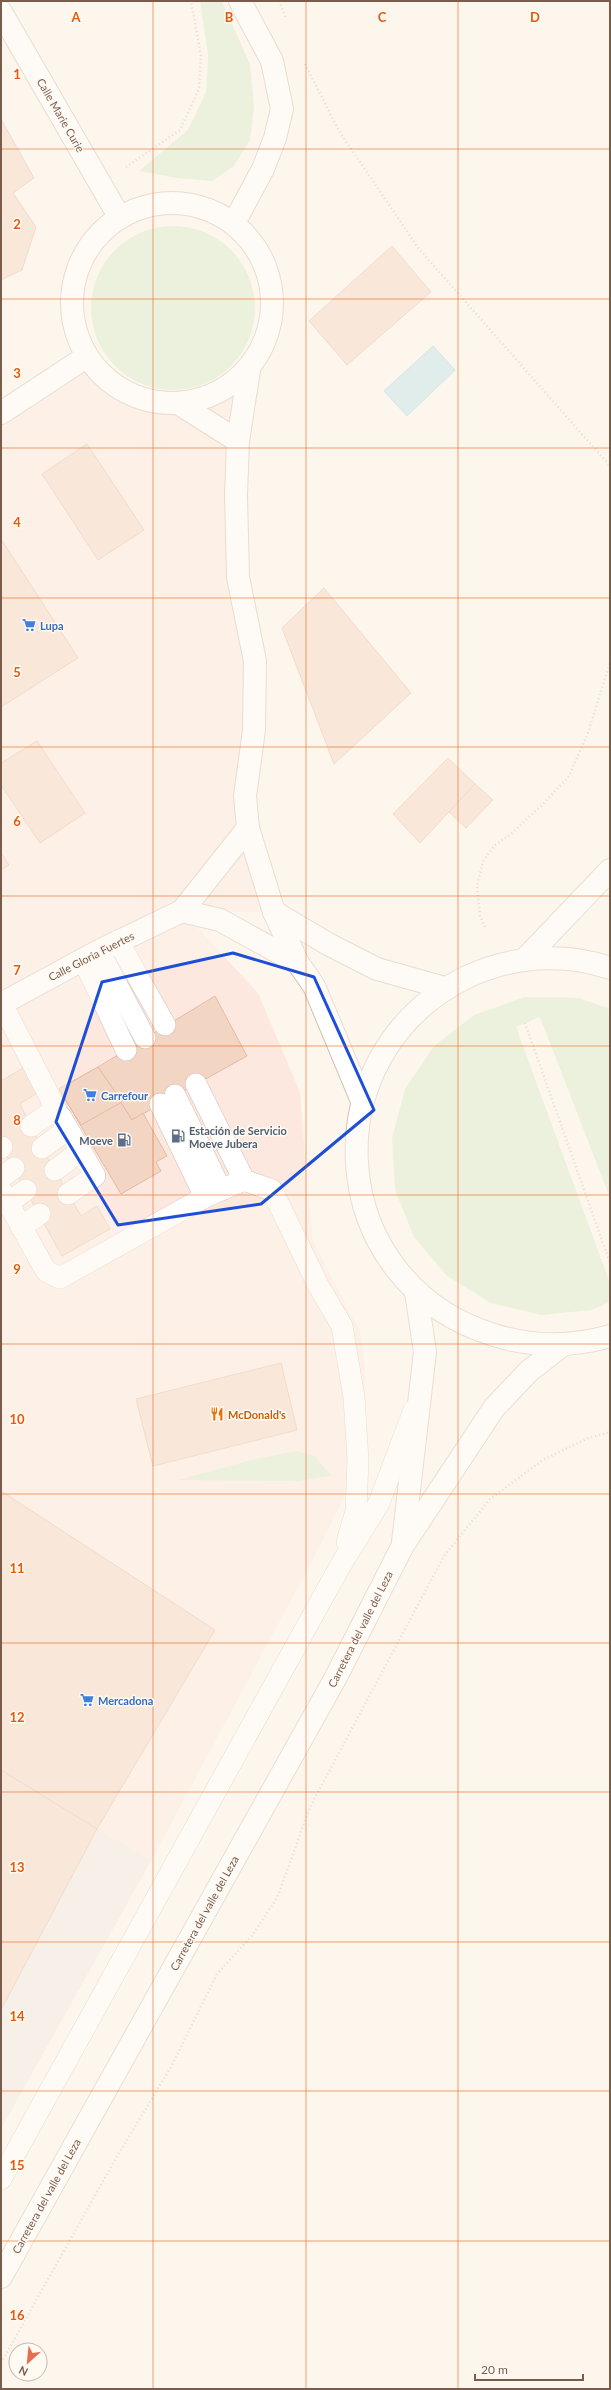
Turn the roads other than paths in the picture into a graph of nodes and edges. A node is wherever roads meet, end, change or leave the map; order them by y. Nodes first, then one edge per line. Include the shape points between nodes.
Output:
1 (240, 1) edge
2 (1, 12) edge
3 (120, 218) junction
4 (235, 221) junction
5 (86, 357) junction
6 (249, 370) junction
7 (178, 403) junction
8 (1, 413) edge
9 (238, 441) junction
10 (248, 828) junction
11 (610, 870) edge
12 (182, 911) junction
13 (274, 912) junction
14 (118, 941) junction
15 (91, 955) junction
16 (525, 959) junction
17 (298, 963) junction
18 (610, 968) edge
19 (445, 988) junction
20 (2, 1004) edge
21 (165, 1025) dead end
22 (145, 1038) dead end
23 (126, 1050) dead end
24 (196, 1084) dead end
25 (168, 1099) dead end
26 (362, 1101) junction
27 (56, 1109) junction
28 (31, 1126) dead end
29 (68, 1129) junction
30 (42, 1148) dead end
31 (81, 1151) junction
32 (55, 1170) dead end
33 (244, 1180) junction
34 (26, 1190) dead end
35 (68, 1194) dead end
36 (213, 1194) junction
37 (5, 1196) edge
38 (40, 1214) dead end
39 (21, 1227) junction
40 (416, 1292) junction
41 (610, 1336) edge
42 (564, 1344) junction
43 (422, 1389) junction
44 (402, 1547) junction
45 (339, 1568) junction
46 (1, 2179) edge
47 (1, 2277) edge

1 - 4 street via 272,61 282,109 275,138 263,169
2 - 3 street, Calle Marie Curie
3 - 4 street via 140,208 166,203 217,210
3 - 5 street via 96,238 79,265 71,296 74,327
4 - 6 street via 260,255 271,284 273,314 265,344
5 - 7 street via 107,380 134,397 164,404
5 - 8 street
6 - 7 street via 225,390 196,402
6 - 9 street
7 - 9 street
9 - 10 street via 238,577 255,662 254,730 245,796
10 - 12 street
10 - 13 street
11 - 16 street
12 - 14 street, Calle Gloria Fuertes
12 - 17 street via 220,920
13 - 17 street
13 - 19 street via 377,969
14 - 15 street, Calle Gloria Fuertes
14 - 21 lane
15 - 20 street, Calle Gloria Fuertes
15 - 22 lane
15 - 23 lane
16 - 18 street via 562,958
16 - 19 street via 483,969
17 - 26 street via 314,986
19 - 26 street via 417,1010 393,1037 374,1068
20 - 27 lane
24 - 33 lane
25 - 36 lane
26 - 40 street via 356,1138 356,1160 365,1212 380,1246
27 - 28 lane
27 - 29 lane
29 - 30 lane
29 - 31 lane
31 - 32 lane
31 - 35 lane via 95,1176
33 - 36 lane
33 - 45 lane via 272,1190 318,1285 342,1326 354,1397 358,1460 356,1511
34 - 37 lane
36 - 39 lane via 60,1278 46,1271
37 - 39 lane
38 - 39 lane
40 - 42 street via 441,1312 470,1328 516,1342
40 - 43 street, Carretera del valle del Leza via 425,1352
41 - 42 street
42 - 44 street, Carretera del valle del Leza via 528,1371 494,1408
43 - 44 street, Carretera del valle del Leza
43 - 45 lane via 380,1503
44 - 47 street, Carretera del valle del Leza via 336,1677
45 - 46 lane

